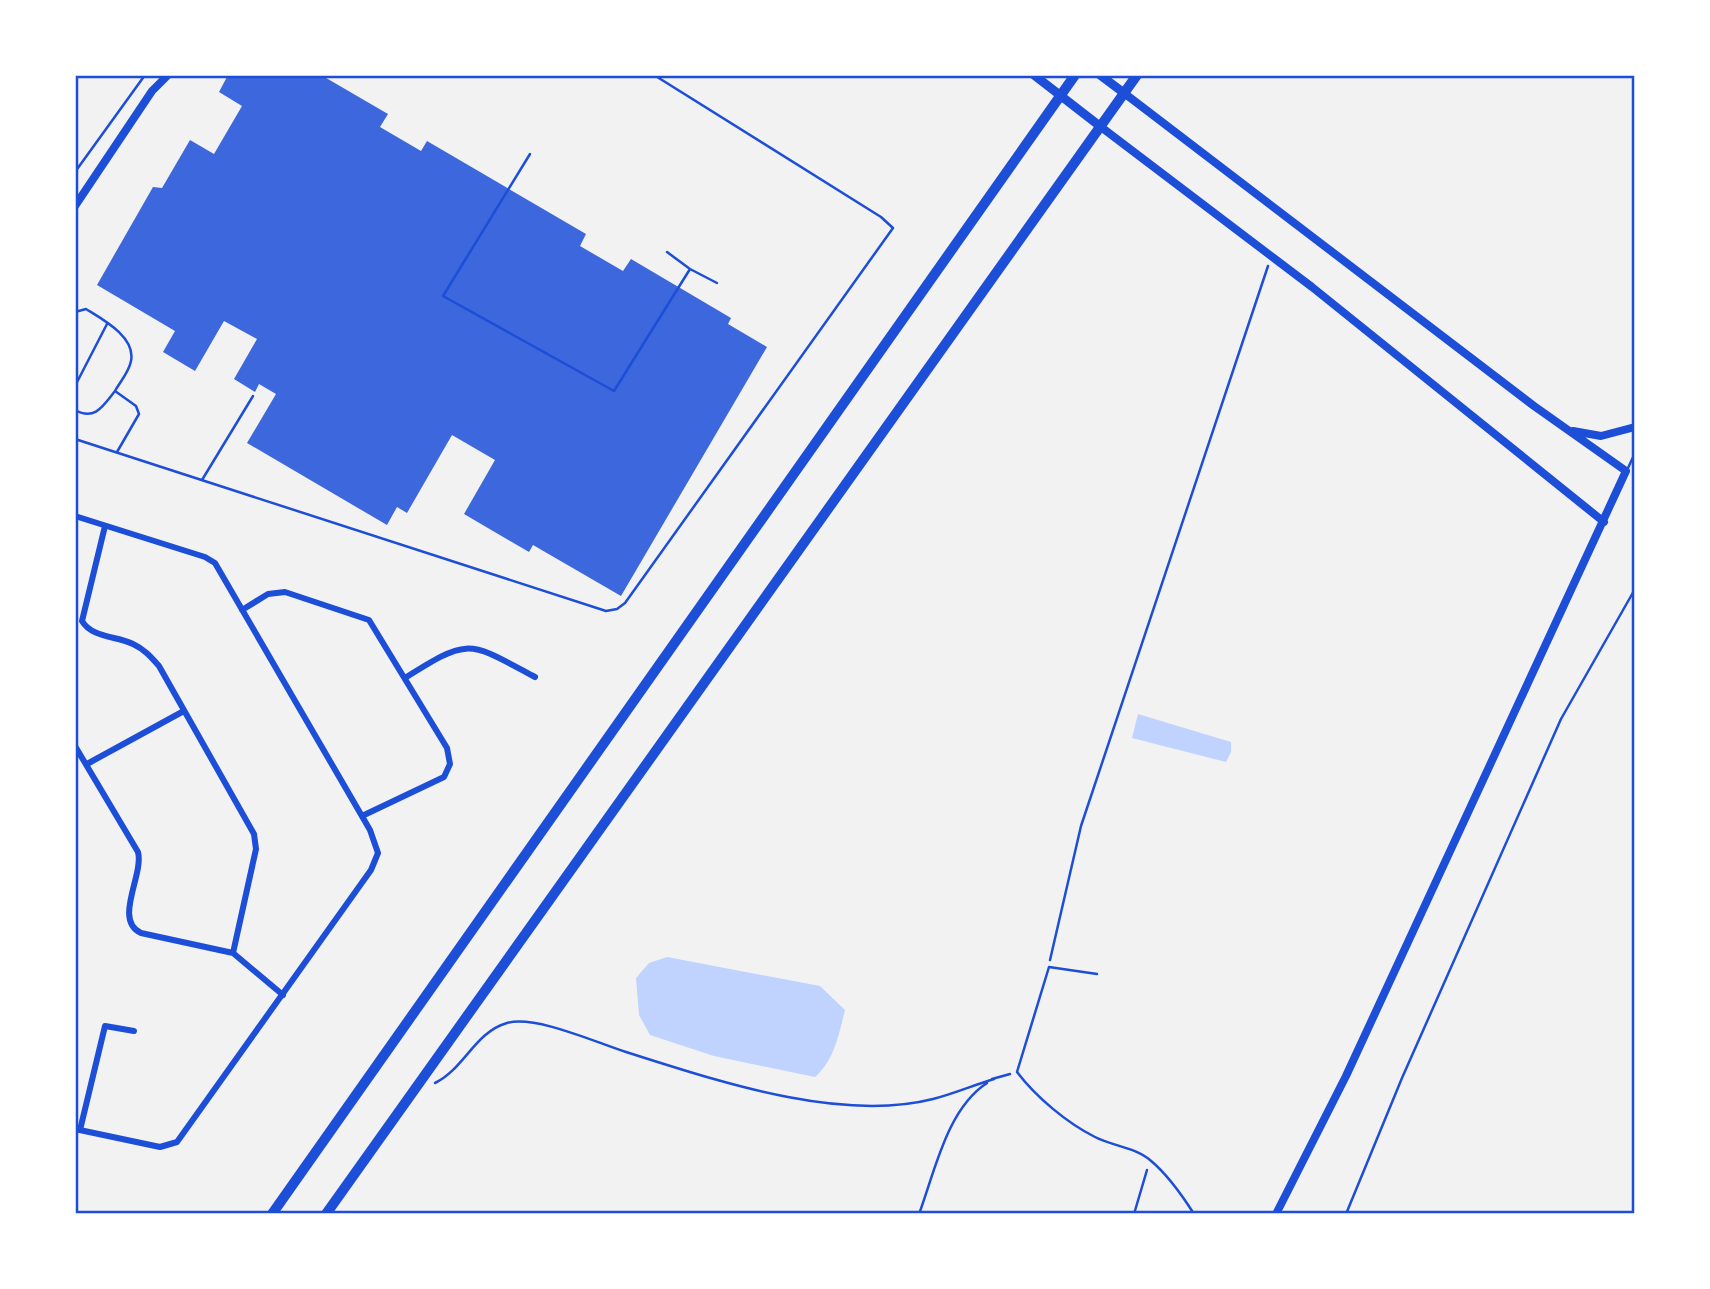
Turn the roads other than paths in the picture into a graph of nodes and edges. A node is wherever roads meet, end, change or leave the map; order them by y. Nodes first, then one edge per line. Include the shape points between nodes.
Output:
1 (159, 75) edge
2 (167, 75) edge
3 (654, 75) edge
4 (1034, 75) edge
5 (1074, 75) edge
6 (1100, 75) edge
7 (1137, 75) edge
8 (152, 91) junction
9 (1124, 93) junction
10 (1060, 95) junction
11 (1101, 127) junction
12 (530, 154) dead end
13 (75, 206) edge
14 (667, 253) dead end
15 (690, 269) junction
16 (716, 283) dead end
17 (75, 312) edge
18 (108, 322) junction
19 (75, 386) edge
20 (115, 391) junction
21 (253, 396) dead end
22 (75, 410) edge
23 (1635, 426) edge
24 (1566, 429) junction
25 (75, 439) edge
26 (117, 452) junction
27 (1635, 453) edge
28 (1626, 471) junction
29 (202, 480) junction
30 (75, 516) edge
31 (1604, 522) junction
32 (105, 526) junction
33 (242, 610) junction
34 (535, 677) dead end
35 (405, 678) junction
36 (182, 712) junction
37 (75, 746) edge
38 (87, 764) junction
39 (362, 816) junction
40 (233, 953) junction
41 (1097, 974) dead end
42 (283, 995) junction
43 (134, 1031) dead end
44 (78, 1130) edge
45 (272, 1214) edge
46 (326, 1214) edge
47 (1194, 1214) edge
48 (1276, 1214) edge

1 - 8 street
2 - 8 street
3 - 29 lane via 893,228 625,603 606,611
4 - 10 main road
5 - 10 main road
6 - 9 main road
7 - 9 main road
8 - 13 street
9 - 11 main road
9 - 24 street
10 - 11 main road
10 - 45 main road
11 - 31 street via 1271,256
11 - 46 main road
12 - 15 lane via 443,296 614,391
14 - 15 lane
15 - 16 lane
17 - 18 lane via 86,309
18 - 19 lane
18 - 20 lane via 131,356
20 - 22 lane via 95,414
20 - 26 lane via 139,412
21 - 29 lane
23 - 24 street via 1601,436
24 - 28 street
25 - 26 lane
26 - 29 lane
27 - 28 lane
28 - 31 street
30 - 32 street
31 - 48 street via 1346,1076
32 - 33 street via 210,559
32 - 36 street via 82,621 93,632 132,643 149,654
33 - 35 street via 268,594 285,592 359,614 369,620
33 - 39 street
34 - 35 street via 494,655 467,647 447,652
35 - 39 street via 447,748 449,771 437,782
36 - 38 street
36 - 40 street via 256,841
37 - 38 street
38 - 40 street via 139,856 128,917 132,928
39 - 42 street via 378,846 377,858
40 - 42 street
41 - 47 lane via 1049,967 1017,1072 1074,1125 1149,1158
42 - 44 street via 177,1142 160,1147
43 - 44 street via 104,1027

